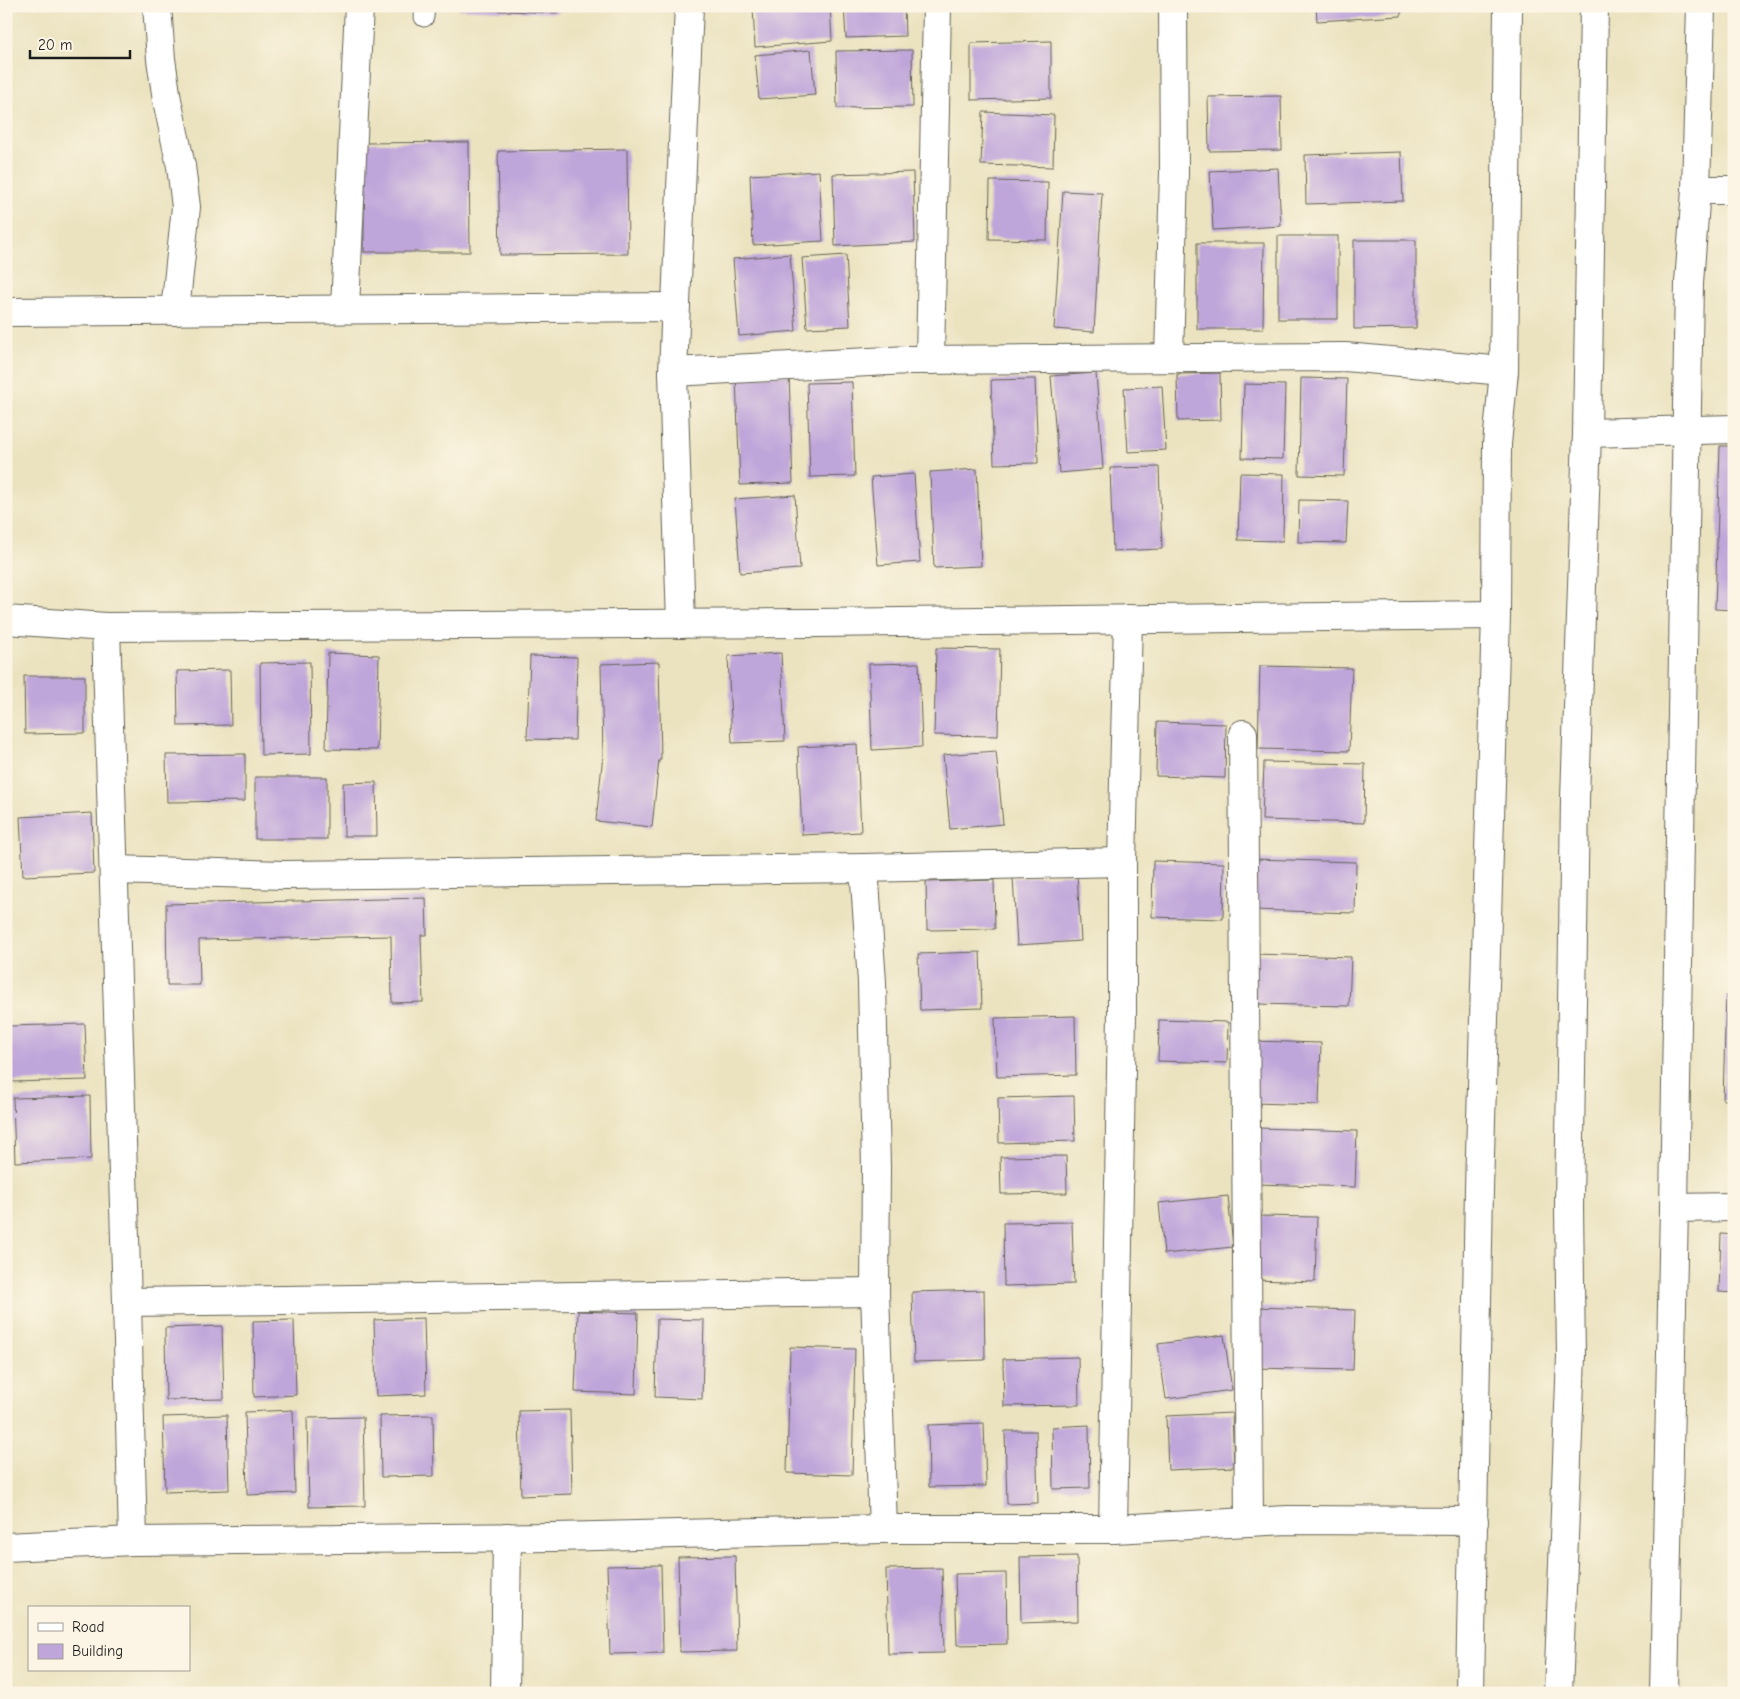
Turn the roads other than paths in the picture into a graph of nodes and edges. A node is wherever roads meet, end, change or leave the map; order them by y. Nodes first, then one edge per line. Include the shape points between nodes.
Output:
1 (157, 6) edge
2 (359, 6) edge
3 (690, 6) edge
4 (937, 6) edge
5 (1173, 6) edge
6 (1508, 6) edge
7 (1594, 6) edge
8 (1701, 6) edge
9 (1696, 190) junction
10 (1734, 190) edge
11 (676, 307) junction
12 (345, 308) junction
13 (175, 310) junction
14 (6, 312) edge
15 (1169, 358) junction
16 (930, 360) junction
17 (1504, 371) junction
18 (673, 372) junction
19 (1734, 429) edge
20 (1686, 430) junction
21 (1588, 433) junction
22 (1496, 615) junction
23 (1128, 619) junction
24 (6, 620) edge
25 (681, 624) junction
26 (106, 627) junction
27 (1243, 734) dead end
28 (1122, 862) junction
29 (864, 868) junction
30 (114, 870) junction
31 (1734, 1207) edge
32 (1674, 1208) junction
33 (875, 1292) junction
34 (127, 1302) junction
35 (1474, 1521) junction
36 (1249, 1522) junction
37 (883, 1529) junction
38 (1113, 1529) junction
39 (507, 1537) junction
40 (133, 1541) junction
41 (6, 1547) edge
42 (505, 1693) edge
43 (1470, 1693) edge
44 (1558, 1693) edge
45 (1664, 1693) edge

1 - 13 street via 160,58 186,207
2 - 12 street
3 - 11 street
4 - 16 street
5 - 15 street via 1174,172
6 - 17 street
7 - 21 street
8 - 9 street
9 - 10 street
9 - 20 street via 1689,283
11 - 12 street
11 - 18 street
12 - 13 street
13 - 14 street
15 - 16 street
15 - 17 street via 1345,357
16 - 18 street
17 - 22 street via 1498,444
18 - 25 street
19 - 20 street
20 - 21 street
20 - 32 street
21 - 44 street via 1575,799 1569,1207 1571,1356
22 - 23 street
22 - 35 street via 1479,1188
23 - 25 street
23 - 28 street
24 - 26 street
25 - 26 street
26 - 30 street
27 - 36 street
28 - 29 street
28 - 38 street
29 - 30 street via 284,875
29 - 33 street via 872,982
30 - 34 street
31 - 32 street
32 - 45 street
33 - 34 street
33 - 37 street
34 - 40 street
35 - 36 street
35 - 43 street
36 - 38 street
37 - 38 street
37 - 39 street
39 - 40 street
39 - 42 street
40 - 41 street

